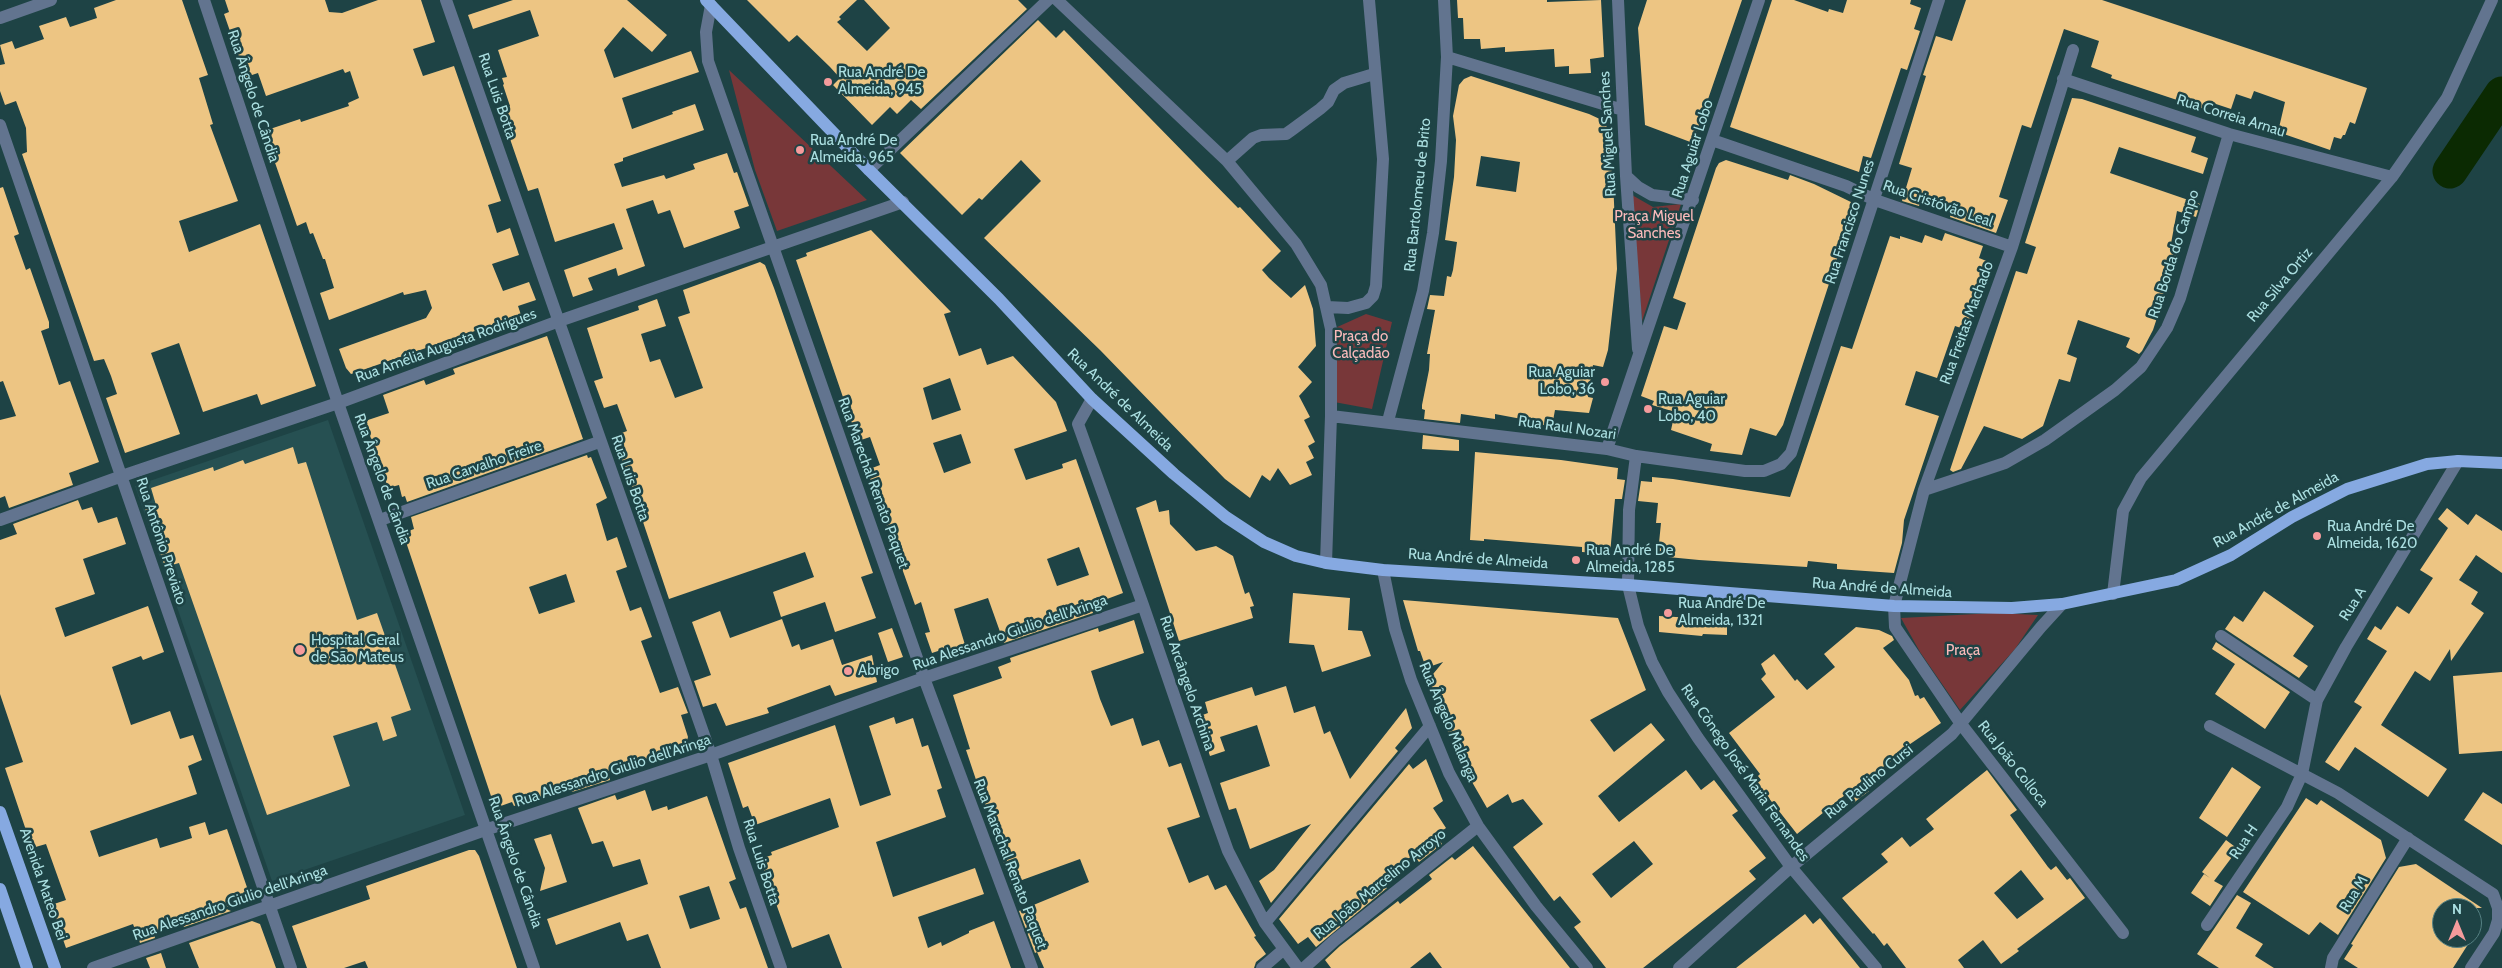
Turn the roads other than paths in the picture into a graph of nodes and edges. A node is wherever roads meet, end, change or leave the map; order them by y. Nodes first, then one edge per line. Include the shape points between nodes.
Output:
1 (51, 0) edge
2 (204, 0) edge
3 (446, 0) edge
4 (1048, 0) edge
5 (1057, 0) edge
6 (1369, 0) edge
7 (1444, 0) edge
8 (1618, 0) edge
9 (1759, 0) edge
10 (1939, 0) edge
11 (2492, 0) edge
12 (709, 2) edge
13 (0, 18) edge
14 (2072, 50) dead end
15 (1447, 57) junction
16 (1374, 74) junction
17 (2063, 79) junction
18 (1623, 110) junction
19 (0, 125) edge
20 (2229, 134) junction
21 (1712, 140) junction
22 (1227, 161) junction
23 (869, 170) junction
24 (1626, 176) junction
25 (2392, 177) junction
26 (1693, 200) junction
27 (1875, 200) junction
28 (904, 202) junction
29 (772, 247) junction
30 (2012, 247) junction
31 (1327, 307) junction
32 (559, 321) junction
33 (1639, 356) junction
34 (1092, 399) junction
35 (338, 404) junction
36 (1331, 416) junction
37 (1388, 421) junction
38 (599, 442) junction
39 (1607, 449) junction
40 (1791, 453) joint
41 (1636, 456) junction
42 (2458, 461) junction
43 (2502, 464) edge
44 (122, 476) junction
45 (1924, 490) junction
46 (0, 520) edge
47 (380, 520) junction
48 (1326, 563) junction
49 (1383, 570) junction
50 (1628, 585) junction
51 (2113, 594) junction
52 (2062, 604) junction
53 (1143, 605) junction
54 (1894, 606) junction
55 (2222, 636) dead end
56 (924, 678) junction
57 (2317, 700) junction
58 (1961, 724) junction
59 (1430, 726) junction
60 (2210, 726) dead end
61 (710, 755) junction
62 (2302, 774) junction
63 (0, 812) edge
64 (1478, 826) junction
65 (488, 830) junction
66 (2408, 838) junction
67 (1791, 867) junction
68 (0, 889) edge
69 (271, 906) junction
70 (1265, 923) junction
71 (2207, 925) dead end
72 (2123, 933) dead end
73 (1283, 950) junction
74 (27, 968) edge
75 (55, 968) edge
76 (94, 968) edge
77 (291, 968) edge
78 (534, 968) edge
79 (781, 968) edge
80 (1032, 968) edge
81 (1262, 968) edge
82 (1298, 968) edge
83 (1304, 968) edge
84 (1587, 968) edge
85 (1679, 968) edge
86 (1876, 968) edge
87 (2331, 968) edge
88 (2471, 968) edge

1 - 13 street
2 - 35 street, Rua Ângelo de Cândia
3 - 32 street, Rua Luis Botta
4 - 23 street
5 - 22 street
6 - 16 street
7 - 15 street, Rua Bartolomeu de Brito
8 - 18 street, Rua Miguel Sanches
9 - 21 street, Rua Aguiar Lobo
10 - 27 street, Rua Francisco Nunes
11 - 25 street, Rua Silva Ortiz via 2447,98
12 - 23 main road, Rua André de Almeida
12 - 29 street, Rua Marechal Renato Paquet via 708,61
14 - 17 street, Rua Freitas Machado
15 - 18 street
15 - 37 street, Rua Bartolomeu de Brito via 1433,233 1423,291
16 - 22 street via 1344,83 1334,90 1328,102 1294,129 1286,134 1253,138
16 - 31 street via 1383,158 1376,286 1366,303 1348,308
17 - 20 street, Rua Correia Arnau
17 - 30 street, Rua Freitas Machado
18 - 24 street, Rua Miguel Sanches
19 - 44 street, Rua Antônio Previato
20 - 25 street, Rua Correia Arnau
20 - 45 street, Rua Borda do Campo via 2180,298 2167,328 2140,367 2115,390 2045,440 2005,463
21 - 26 street, Rua Aguiar Lobo
21 - 27 street, Rua Cristóvão Leal via 1846,186
22 - 31 street via 1296,244 1321,285
23 - 28 main road, Rua André de Almeida
24 - 26 street via 1638,188 1652,195
24 - 33 street, Rua Miguel Sanches
25 - 51 street, Rua Silva Ortiz via 2141,478 2123,511
26 - 33 street, Rua Aguiar Lobo
27 - 30 street, Rua Cristóvão Leal
27 - 40 street, Rua Francisco Nunes
28 - 29 street, Rua Amélia Augusta Rodrigues
28 - 34 main road, Rua André de Almeida
29 - 32 street, Rua Amélia Augusta Rodrigues
29 - 56 street, Rua Marechal Renato Paquet
30 - 45 street, Rua Freitas Machado
31 - 36 street via 1331,329
32 - 35 street, Rua Amélia Augusta Rodrigues
32 - 38 street, Rua Luis Botta
33 - 39 street, Rua Aguiar Lobo
34 - 48 main road, Rua André de Almeida via 1226,517 1264,542 1296,556
34 - 53 street, Rua Arcângelo Archina via 1078,424
35 - 44 street, Rua Amélia Augusta Rodrigues
35 - 47 street, Rua Ângelo de Cândia
36 - 37 street, Rua Raul Nozari
36 - 48 street
37 - 39 street, Rua Raul Nozari
38 - 47 street, Rua Carvalho Freire
38 - 61 street, Rua Luis Botta
39 - 41 street, Rua Raul Nozari
40 - 41 street, Rua Raul Nozari via 1781,464 1764,471
41 - 50 street, Rua Cônego José Maria Fernandes via 1629,510
42 - 43 main road, Rua André de Almeida
42 - 51 main road, Rua André de Almeida via 2427,464 2347,489 2292,517 2231,555 2176,580
42 - 57 street, Rua A
44 - 46 street, Rua Amélia Augusta Rodrigues
44 - 69 street, Rua Antônio Previato
45 - 54 street, Rua Freitas Machado
47 - 65 street, Rua Ângelo de Cândia
48 - 49 main road, Rua André de Almeida
49 - 50 main road, Rua André de Almeida
49 - 59 street, Rua Ângelo Malanga via 1395,629
50 - 54 main road, Rua André de Almeida
50 - 67 street, Rua Cônego José Maria Fernandes via 1638,626 1668,692
51 - 52 main road, Rua André de Almeida
52 - 54 main road, Rua André de Almeida via 1956,609
52 - 58 street, Rua Paulino Cursi via 2040,626
53 - 56 street, Rua Alessandro Giulio dell'Aringa
53 - 70 street, Rua Arcângelo Archina via 1228,851
54 - 58 street, Rua João Colloca via 1895,626
55 - 57 street
56 - 61 street, Rua Alessandro Giulio dell'Aringa
56 - 80 street, Rua Marechal Renato Paquet
57 - 62 street, Rua A
58 - 67 street, Rua Paulino Cursi
58 - 72 street, Rua João Colloca
59 - 64 street, Rua Ângelo Malanga via 1449,772
59 - 70 street
60 - 62 street
61 - 65 street, Rua Alessandro Giulio dell'Aringa
61 - 79 street, Rua Luis Botta
62 - 66 street
62 - 71 street, Rua H via 2287,807
63 - 75 main road, Avenida Mateo Bei
64 - 83 street, Rua João Marcelino Arroyo
64 - 84 street, Rua Ângelo Malanga via 1536,906
65 - 69 street, Rua Alessandro Giulio dell'Aringa
65 - 78 street, Rua Ângelo de Cândia
66 - 87 street, Rua M via 2334,958
66 - 88 street via 2493,894 2498,908 2494,933
67 - 85 street, Rua Paulino Cursi
67 - 86 street, Rua Cônego José Maria Fernandes
68 - 74 main road
69 - 76 street, Rua Alessandro Giulio dell'Aringa
69 - 77 street, Rua Antônio Previato
70 - 73 street, Rua Arcângelo Archina
73 - 81 street
73 - 82 street, Rua Arcângelo Archina

